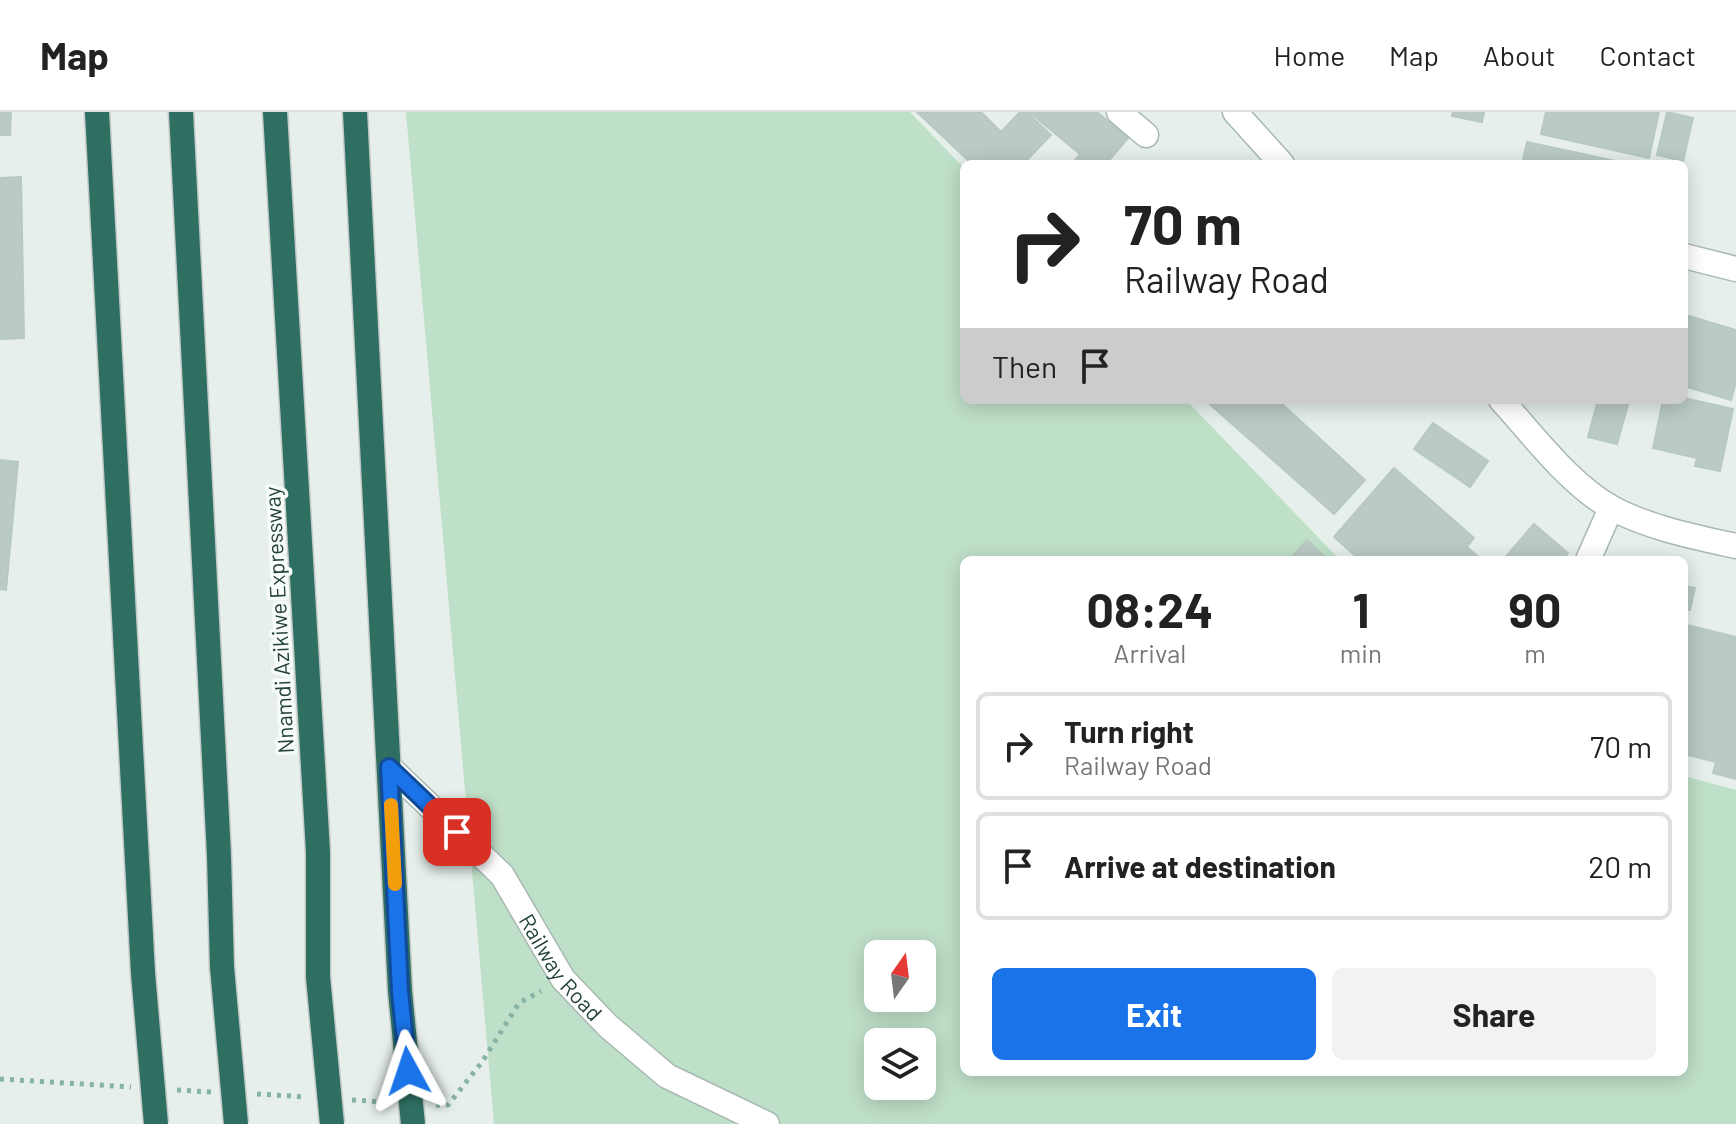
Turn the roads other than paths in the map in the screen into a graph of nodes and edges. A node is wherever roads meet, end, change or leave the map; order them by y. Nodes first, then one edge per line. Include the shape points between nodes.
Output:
1 (97, 112) edge
2 (181, 112) edge
3 (275, 112) edge
4 (355, 112) edge
5 (1119, 112) edge
6 (1235, 112) edge
7 (1146, 135) dead end
8 (1278, 160) edge
9 (1688, 257) edge
10 (1736, 269) edge
11 (1505, 404) edge
12 (1611, 508) junction
13 (1736, 546) edge
14 (1590, 556) edge
15 (389, 767) junction
16 (156, 1124) edge
17 (236, 1124) edge
18 (332, 1124) edge
19 (413, 1124) edge
20 (767, 1124) edge

1 - 16 highway, bridge via 143,973
2 - 17 highway, bridge via 222,967
3 - 18 highway, Nnamdi Azikiwe Expressway, bridge via 318,852 318,977
4 - 15 highway
5 - 7 street
6 - 8 street
9 - 10 street
11 - 12 street via 1575,480
12 - 13 street via 1674,532
12 - 14 street
15 - 19 highway, bridge via 400,991
15 - 20 street, Railway Road via 502,875 563,979 608,1026 667,1076

